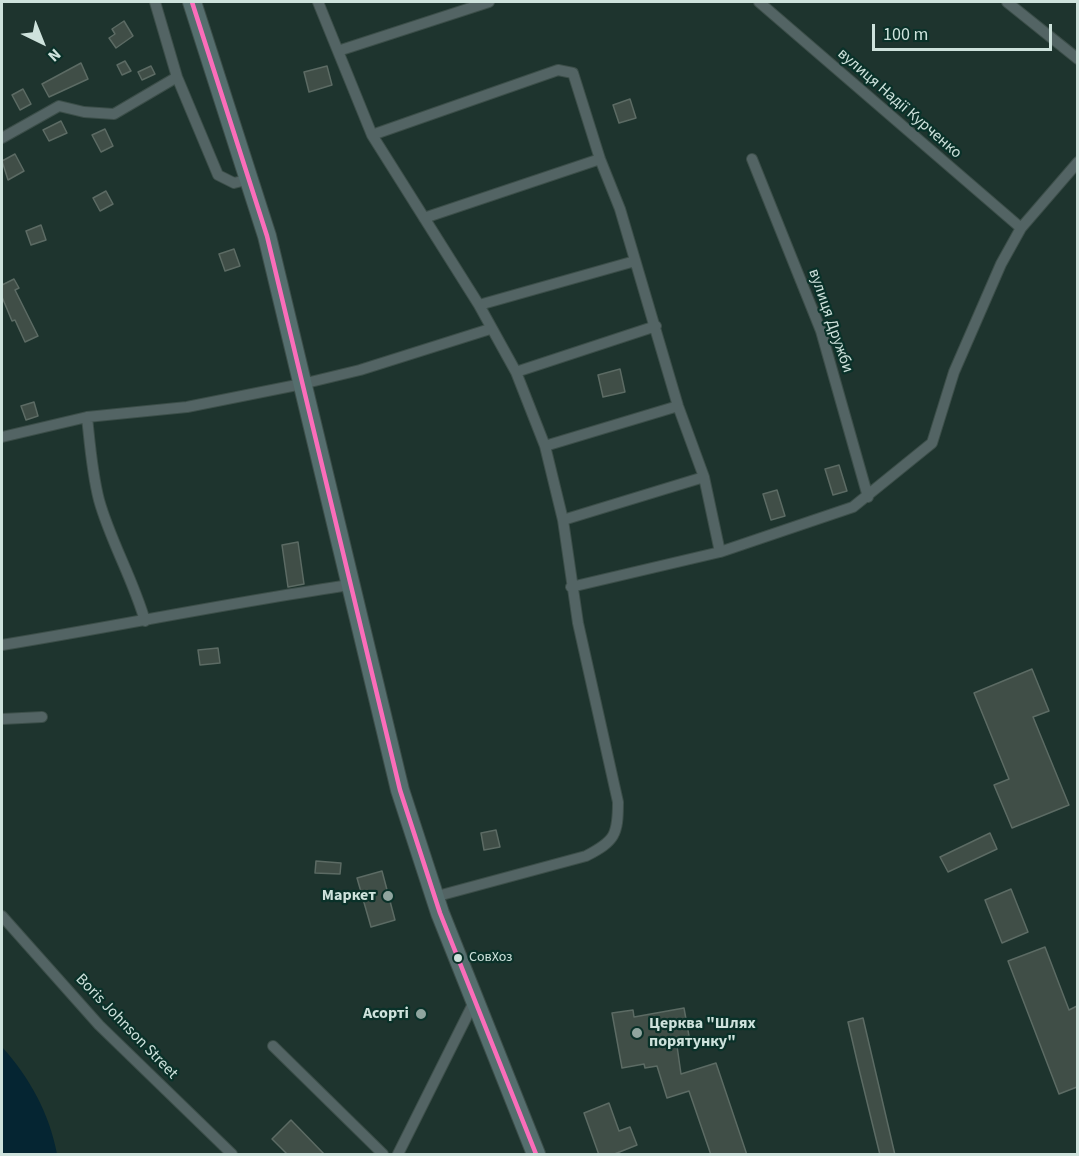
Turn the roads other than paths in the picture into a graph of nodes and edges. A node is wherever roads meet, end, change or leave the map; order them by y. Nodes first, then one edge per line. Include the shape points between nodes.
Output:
1 (155, 2) edge
2 (192, 2) edge
3 (318, 2) edge
4 (489, 2) edge
5 (759, 2) edge
6 (1007, 2) edge
7 (338, 51) junction
8 (1077, 59) edge
9 (177, 77) junction
10 (372, 135) junction
11 (2, 138) edge
12 (600, 159) junction
13 (752, 159) dead end
14 (1077, 162) edge
15 (250, 179) junction
16 (424, 218) junction
17 (1021, 228) junction
18 (635, 261) junction
19 (479, 305) junction
20 (656, 326) junction
21 (490, 329) junction
22 (516, 372) junction
23 (302, 384) junction
24 (678, 406) junction
25 (87, 417) junction
26 (2, 437) edge
27 (545, 446) junction
28 (704, 477) junction
29 (868, 497) junction
30 (563, 520) junction
31 (720, 552) junction
32 (350, 585) junction
33 (571, 587) junction
34 (145, 621) junction
35 (2, 645) edge
36 (42, 717) dead end
37 (2, 719) edge
38 (434, 897) junction
39 (2, 916) edge
40 (475, 1000) junction
41 (273, 1046) dead end
42 (232, 1155) edge
43 (383, 1155) edge
44 (398, 1155) edge
45 (536, 1155) edge

1 - 9 street
2 - 15 highway
3 - 7 street
4 - 7 street
5 - 17 street, вулиця Надії Курченко
6 - 8 street
7 - 10 street
9 - 11 street via 114,114 59,106
9 - 15 street via 218,175 234,183
10 - 12 street via 558,70 573,73
10 - 16 street
12 - 16 street
12 - 18 street
13 - 29 street, вулиця Дружби via 821,331
14 - 17 street
15 - 23 highway
16 - 19 street
17 - 29 street via 1000,264 954,372 932,443
18 - 19 street
18 - 20 street
19 - 21 street
20 - 22 street
20 - 24 street
21 - 22 street
21 - 23 street
22 - 27 street
23 - 25 street via 187,407
23 - 32 highway
24 - 27 street
24 - 28 street
25 - 26 street
25 - 34 street via 99,501 135,586
27 - 30 street
28 - 30 street
28 - 31 street
29 - 31 street via 853,507
30 - 33 street
31 - 33 street
32 - 34 street via 252,599
32 - 38 highway via 400,790
33 - 38 street via 618,802 618,824 609,844 586,856
34 - 35 street
36 - 37 street
38 - 40 highway
39 - 42 street, Boris Johnson Street via 99,1024
40 - 44 street
40 - 45 highway
41 - 43 street

